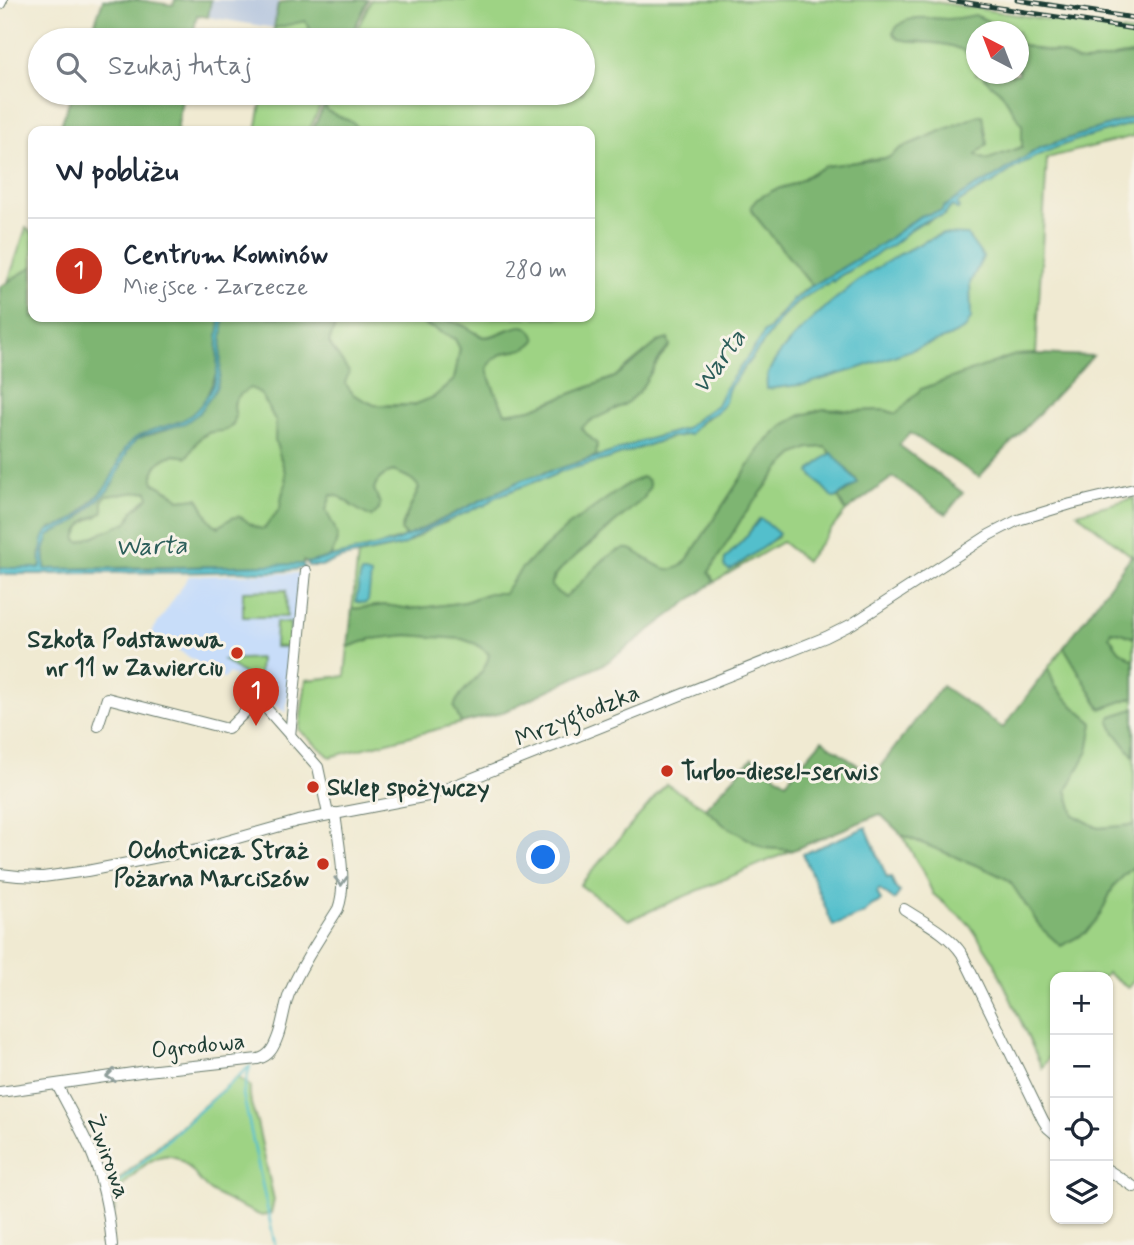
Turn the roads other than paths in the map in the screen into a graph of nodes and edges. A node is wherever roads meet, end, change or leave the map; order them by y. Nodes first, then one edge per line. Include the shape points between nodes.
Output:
1 (1134, 489) edge
2 (306, 571) dead end
3 (98, 726) dead end
4 (291, 737) junction
5 (332, 814) junction
6 (0, 874) edge
7 (904, 909) dead end
8 (57, 1085) junction
9 (0, 1092) edge
10 (1050, 1130) edge
11 (1113, 1173) edge
12 (1134, 1188) edge
13 (112, 1245) edge

1 - 5 street, Mrzygłodzka via 1003,527 852,624 799,648 428,796
2 - 4 street
3 - 4 street via 107,698 228,729 258,699
4 - 5 street via 318,767
5 - 6 street, Mrzygłodzka via 199,849 74,874
5 -> 8 street, Ogrodowa via 341,900 293,987 267,1055
7 - 10 street via 962,954
8 - 9 street, Ogrodowa
8 - 13 street, Żwirowa via 97,1170
11 - 12 street

